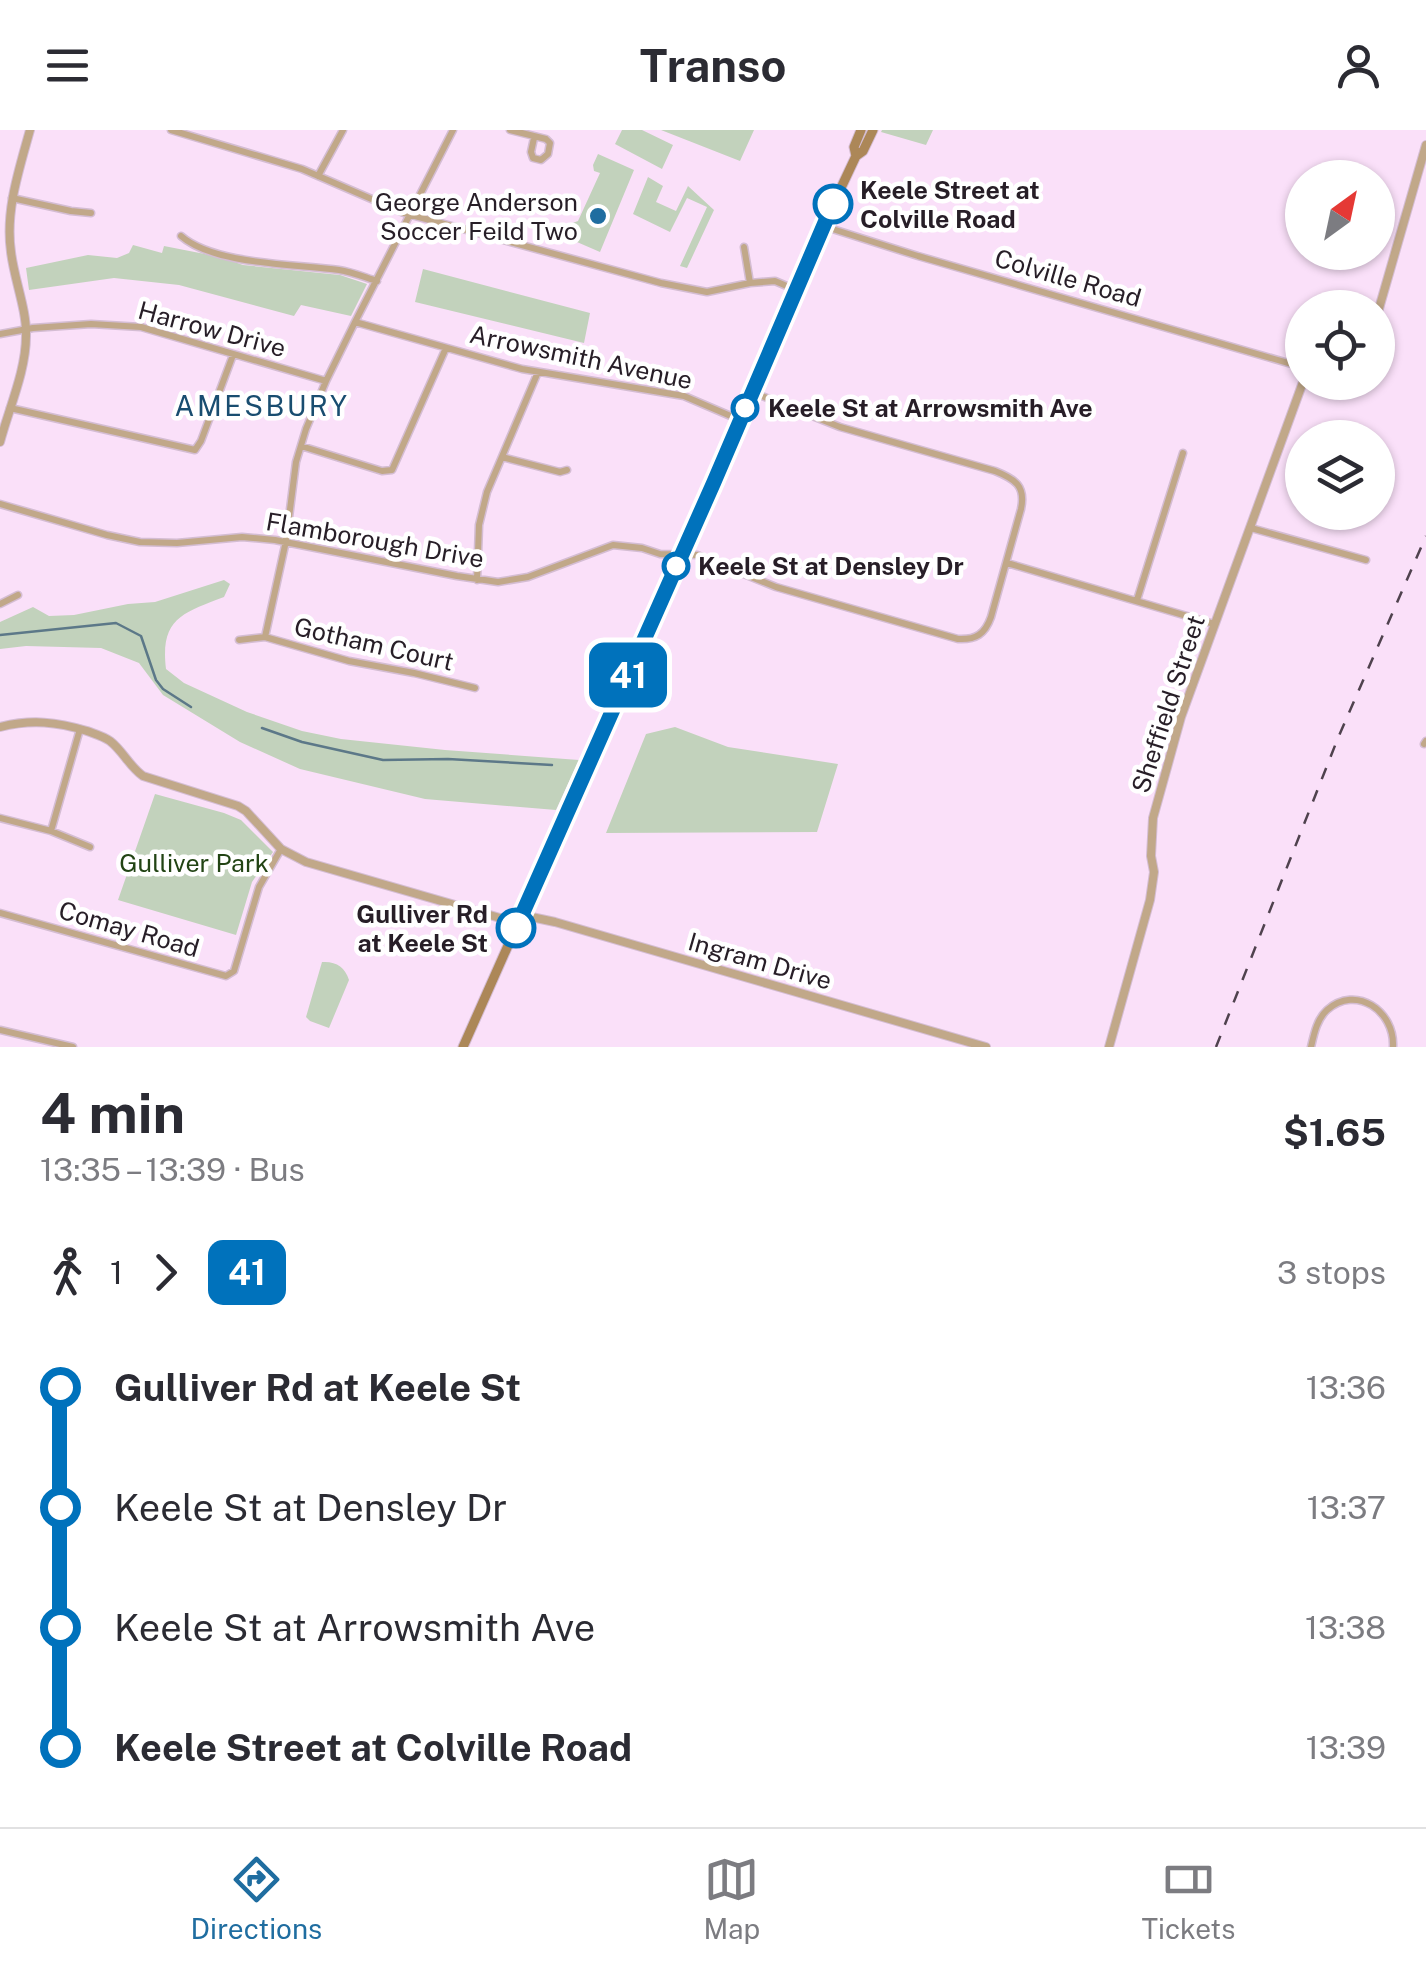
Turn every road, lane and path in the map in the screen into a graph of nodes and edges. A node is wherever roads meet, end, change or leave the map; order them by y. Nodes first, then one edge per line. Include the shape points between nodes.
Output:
1 (30, 130) edge
2 (171, 130) edge
3 (343, 130) edge
4 (453, 130) edge
5 (510, 130) edge
6 (861, 130) edge
7 (873, 130) edge
8 (534, 138) dead end
9 (1426, 145) edge
10 (856, 156) junction
11 (318, 176) junction
12 (12, 198) junction
13 (91, 213) dead end
14 (411, 214) junction
15 (822, 226) junction
16 (181, 236) dead end
17 (744, 247) dead end
18 (377, 281) junction
19 (750, 283) junction
20 (797, 290) junction
21 (1384, 290) edge
22 (354, 322) junction
23 (26, 330) junction
24 (0, 334) edge
25 (446, 348) junction
26 (232, 355) junction
27 (1285, 362) edge
28 (538, 372) junction
29 (326, 381) junction
30 (752, 392) junction
31 (1297, 400) edge
32 (10, 408) junction
33 (740, 420) junction
34 (0, 442) edge
35 (300, 446) junction
36 (1183, 453) dead end
37 (502, 457) junction
38 (567, 470) dead end
39 (0, 504) edge
40 (1251, 528) junction
41 (286, 541) junction
42 (681, 555) junction
43 (1366, 560) dead end
44 (1007, 564) junction
45 (476, 580) junction
46 (18, 595) dead end
47 (1138, 600) junction
48 (0, 604) edge
49 (1214, 624) junction
50 (265, 637) junction
51 (239, 640) dead end
52 (475, 688) dead end
53 (0, 726) edge
54 (80, 729) junction
55 (0, 818) edge
56 (51, 831) junction
57 (90, 847) dead end
58 (281, 849) junction
59 (0, 913) edge
60 (522, 915) junction
61 (0, 1030) edge
62 (74, 1047) edge
63 (463, 1047) edge
64 (986, 1047) edge
65 (1110, 1047) edge
66 (1310, 1047) edge
67 (1393, 1047) edge

1 - 12 street
2 - 11 street
3 - 11 street
4 - 14 street
5 - 8 street
6 - 10 main road
7 - 10 main road
9 - 21 street
10 - 15 main road
11 - 14 street
12 - 13 street
12 - 23 street via 10,248
14 - 18 street
14 - 19 street via 694,290
15 - 20 main road
15 - 27 street, Colville Road
16 - 18 street via 248,261 340,270
17 - 19 street
18 - 22 street
19 - 20 street via 775,281
20 - 30 main road
22 - 25 street, Arrowsmith Avenue
22 - 29 street
23 - 24 street, Harrow Drive
23 - 26 street, Harrow Drive via 112,324
23 - 32 street
25 - 28 street, Arrowsmith Avenue
25 - 35 street via 392,470
26 - 29 street, Harrow Drive
26 - 32 street via 195,450
28 - 33 street, Arrowsmith Avenue via 664,391
28 - 37 street
29 - 35 street
30 - 33 main road
30 - 44 street via 840,427 1009,477 1023,498
31 - 40 street, Sheffield Street
32 - 34 street
33 - 42 main road
35 - 41 street
36 - 47 street
37 - 38 street
37 - 45 street via 482,510
39 - 41 street, Flamborough Drive via 140,542
40 - 43 street
40 - 49 street, Sheffield Street
41 - 45 street, Flamborough Drive
41 - 50 street
42 - 44 street, Flamborough Drive via 697,554 776,587 968,640 989,624
42 - 45 street, Flamborough Drive via 613,545 528,577
42 - 60 main road
44 - 47 street
46 - 48 street
47 - 49 street
49 - 65 street, Sheffield Street via 1156,802 1152,888
50 - 51 street
50 - 52 street, Gotham Court
53 - 54 street via 44,721
54 - 56 street
54 - 58 street via 112,742 143,776 238,806
55 - 56 street
56 - 57 street
58 - 59 street, Comay Road via 261,882 234,971 226,976
58 - 60 street, Ingram Drive via 507,920
60 - 63 main road
60 - 64 street, Ingram Drive
61 - 62 street
66 - 67 street via 1327,1010 1355,1001 1386,1018

